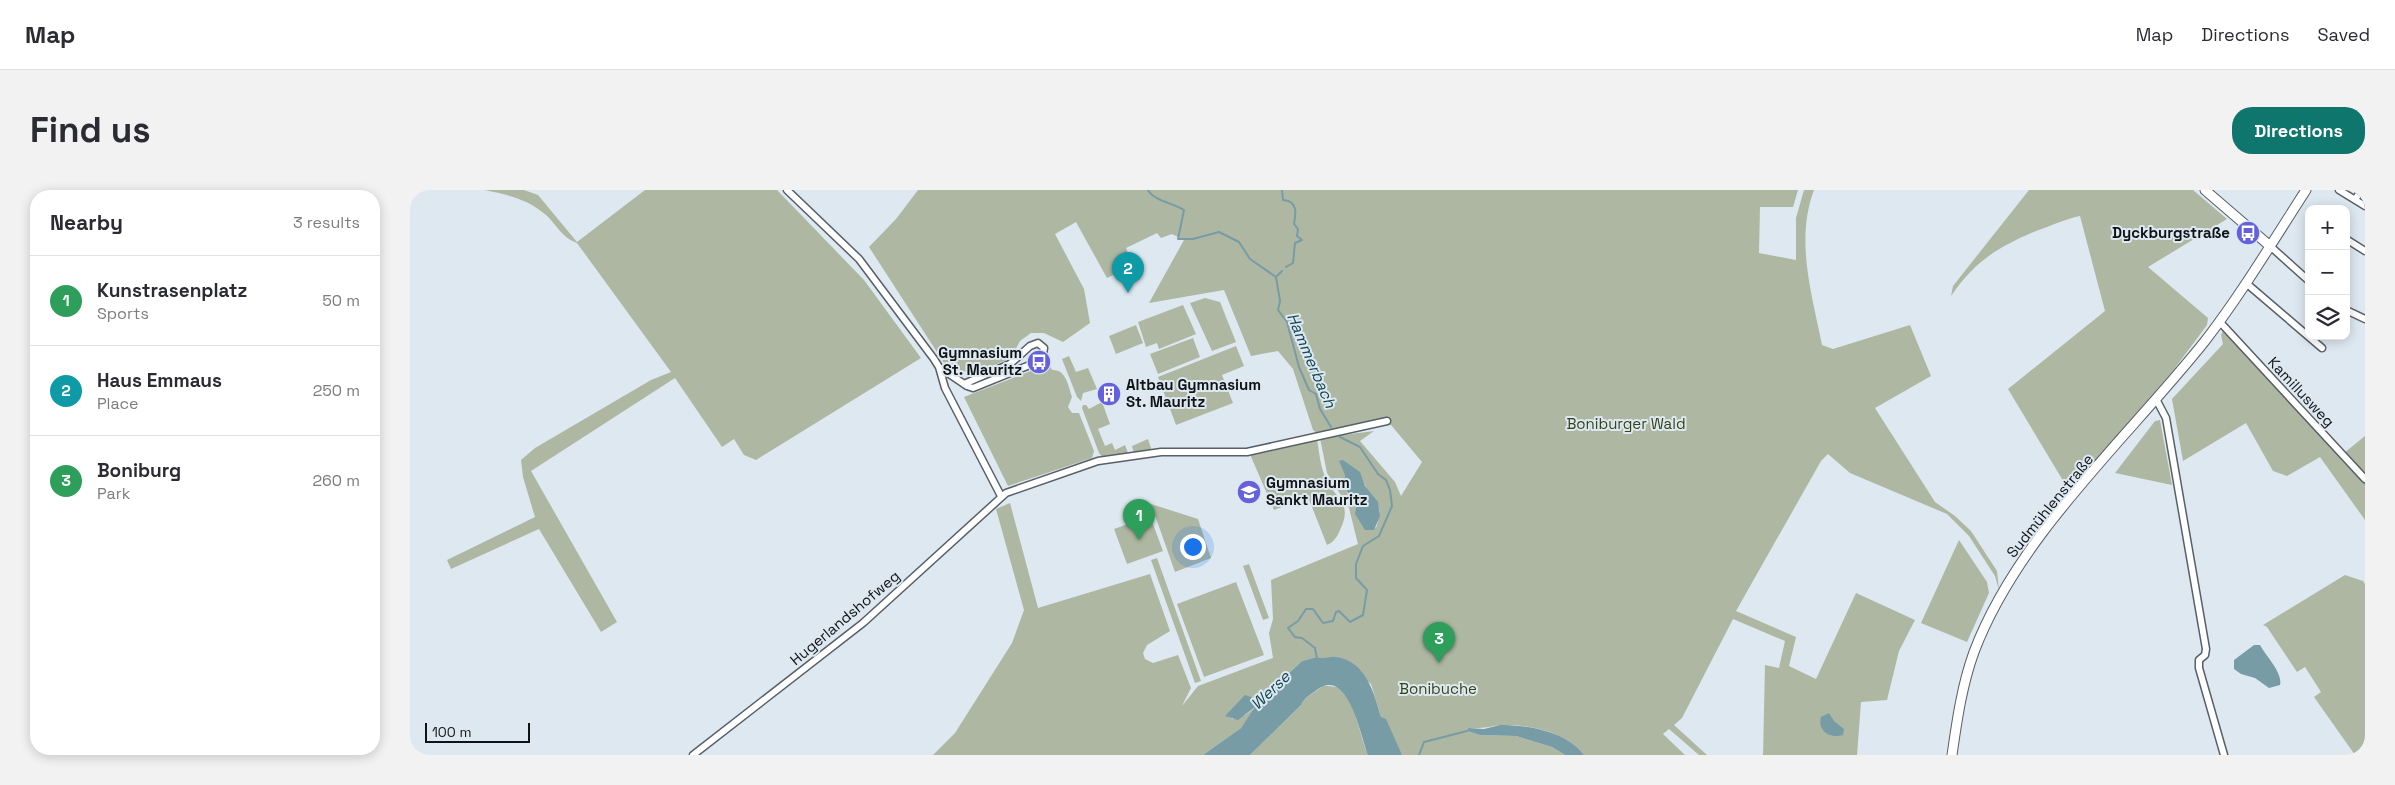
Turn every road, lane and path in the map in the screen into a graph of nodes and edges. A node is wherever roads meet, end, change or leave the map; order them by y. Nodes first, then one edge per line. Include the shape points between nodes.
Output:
1 (787, 190) edge
2 (2205, 190) edge
3 (2306, 190) edge
4 (2339, 190) edge
5 (2361, 190) edge
6 (2355, 200) junction
7 (2365, 206) edge
8 (2350, 242) edge
9 (2270, 246) junction
10 (2365, 251) edge
11 (2305, 277) edge
12 (2246, 283) junction
13 (2350, 312) edge
14 (2365, 319) edge
15 (2219, 321) junction
16 (2322, 348) dead end
17 (939, 366) junction
18 (964, 384) junction
19 (2156, 399) junction
20 (1387, 421) dead end
21 (2365, 479) edge
22 (1003, 495) junction
23 (693, 755) edge
24 (1952, 755) edge
25 (2224, 755) edge

1 - 17 street via 859,258
2 - 9 street
3 - 9 street, Sudmühlenstraße
4 - 6 street
5 - 6 street
6 - 7 street
8 - 10 street
9 - 11 street
9 - 12 street, Sudmühlenstraße
12 - 15 street, Sudmühlenstraße
12 - 16 street
13 - 14 street
15 - 19 street, Sudmühlenstraße
15 - 21 street, Kamillusweg
17 - 18 street
17 - 22 street via 945,388
18 - 18 street via 969,388 976,387 1039,362 1044,357 1044,348 1038,343 1033,344 1010,364
19 - 24 street, Sudmühlenstraße via 2047,528 2002,593 1970,665
19 - 25 street via 2166,418 2206,649 2199,660 2199,668
20 - 22 street via 1247,452 1161,452 1098,461
22 - 23 street, Hugerlandshofweg via 863,623

